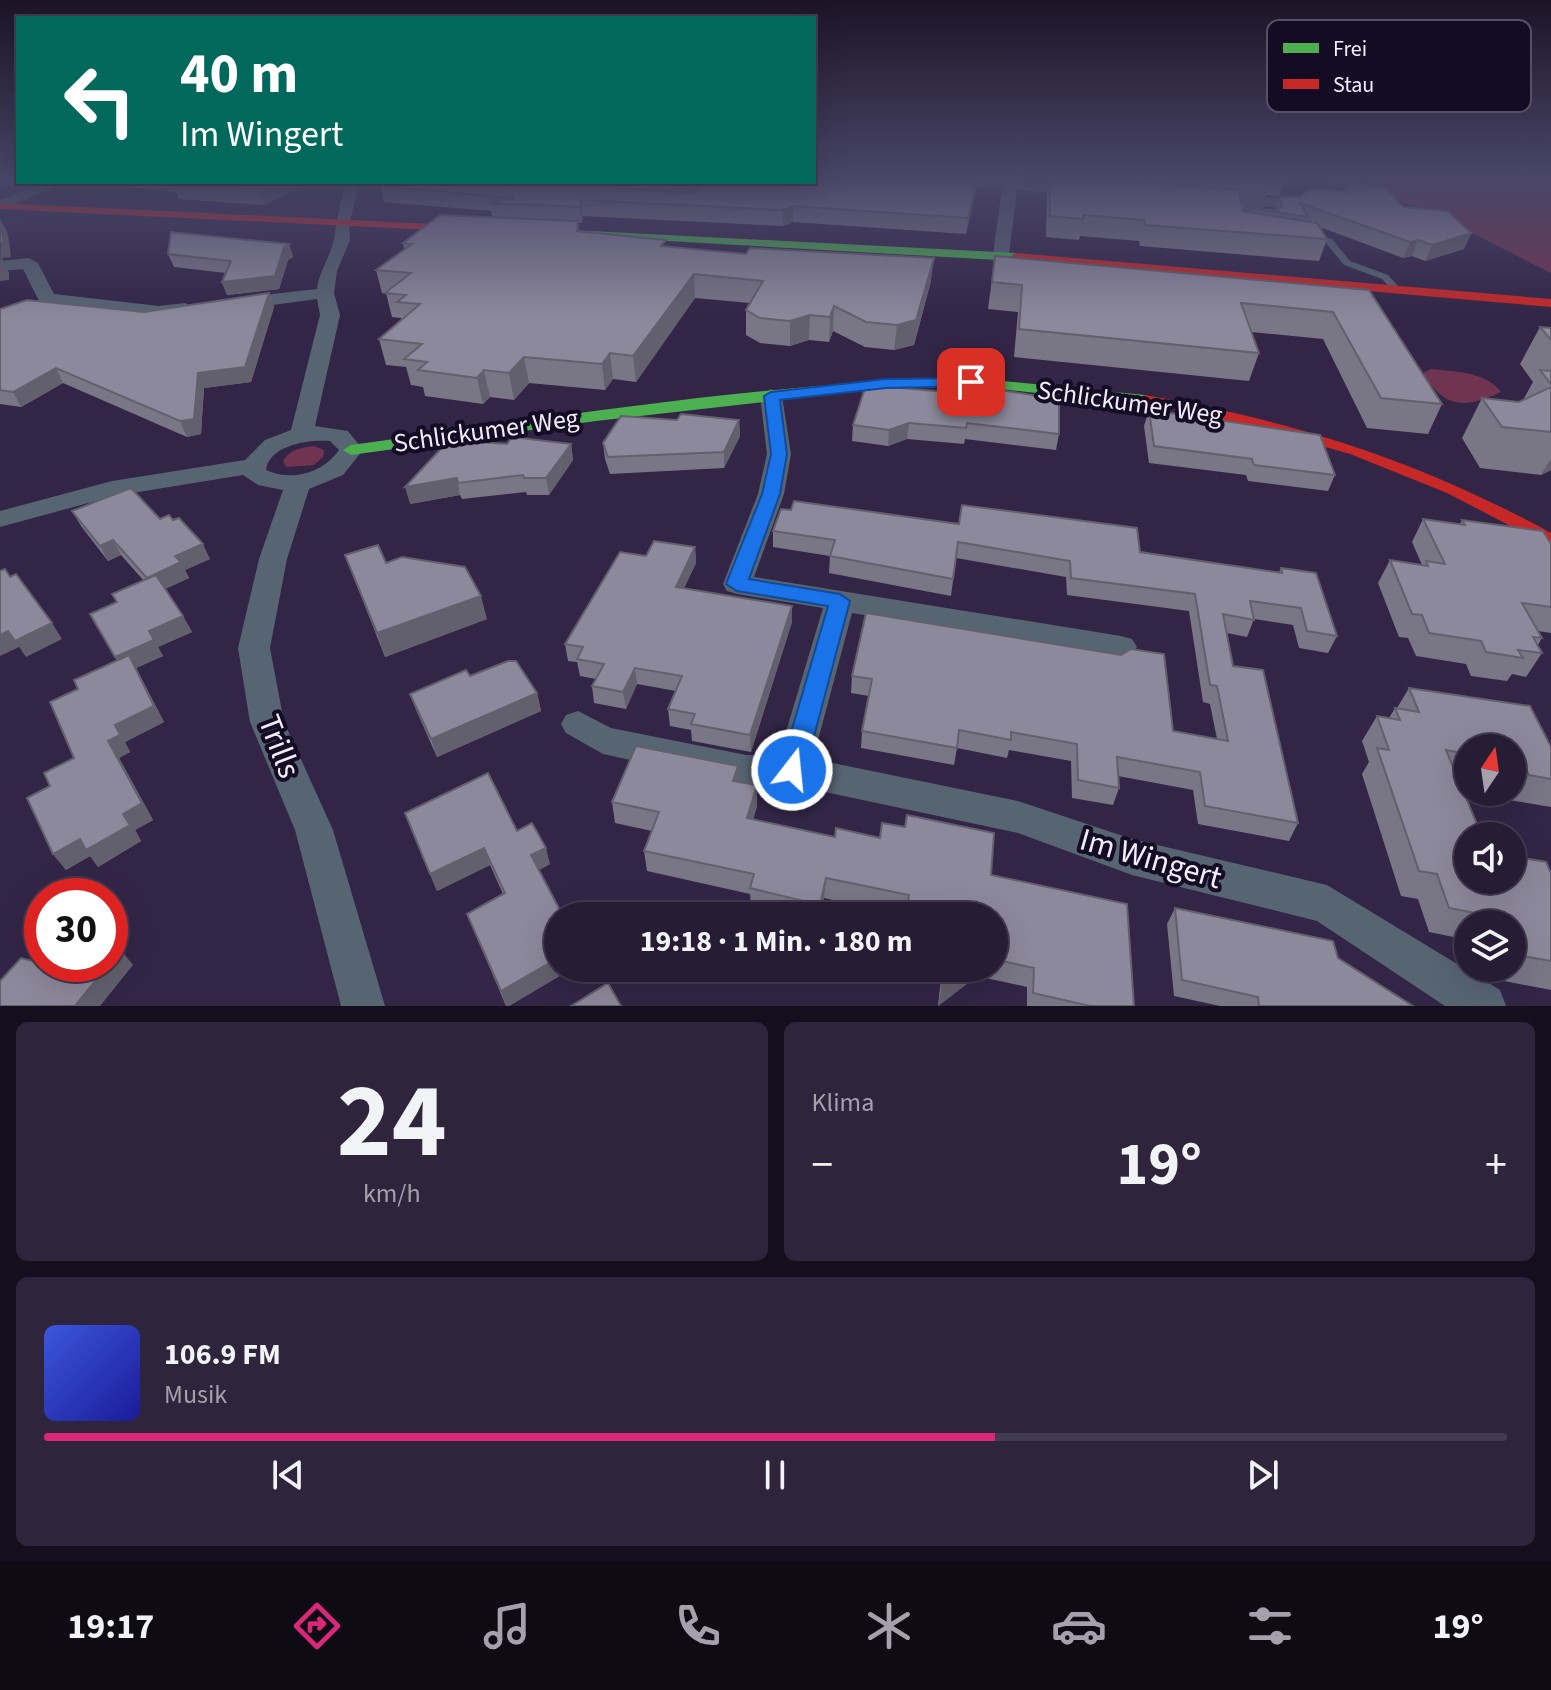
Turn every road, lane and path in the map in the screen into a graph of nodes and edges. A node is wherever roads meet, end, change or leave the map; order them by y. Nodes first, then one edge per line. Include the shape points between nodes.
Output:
1 (341, 224) edge
2 (366, 225) edge
3 (1005, 225) edge
4 (1300, 236) edge
5 (1001, 254) junction
6 (0, 266) edge
7 (1394, 287) junction
8 (325, 293) junction
9 (47, 299) junction
10 (1551, 303) edge
11 (23, 308) edge
12 (771, 396) junction
13 (302, 434) junction
14 (351, 450) junction
15 (253, 466) junction
16 (298, 483) junction
17 (0, 519) edge
18 (1551, 541) edge
19 (840, 601) junction
20 (1121, 647) dead end
21 (578, 724) dead end
22 (792, 770) junction
23 (363, 1006) edge
24 (1484, 1006) edge

1 - 8 street via 342,240
2 - 5 main road
3 - 5 street
4 - 7 lane via 1329,241 1347,263 1385,277
5 - 7 main road
6 - 9 street via 32,256
7 - 10 main road
8 - 9 street via 159,312
8 - 13 street via 330,315
9 - 11 street
12 - 14 main road, Schlickumer Weg via 569,417
12 - 18 main road, Schlickumer Weg via 971,382 1205,410 1295,429 1377,455 1434,477
12 - 19 street via 779,454 771,494 737,584
13 - 14 street via 337,435
13 - 15 street via 270,446
14 - 16 street via 335,470
15 - 16 street via 264,481
15 - 17 street via 112,489
16 - 23 street, Trills via 273,559 254,648 267,722 314,830
19 - 20 street
19 - 22 street
21 - 22 street, Im Wingert via 603,740 746,770
22 - 24 street, Im Wingert via 1018,817 1132,857 1327,904

